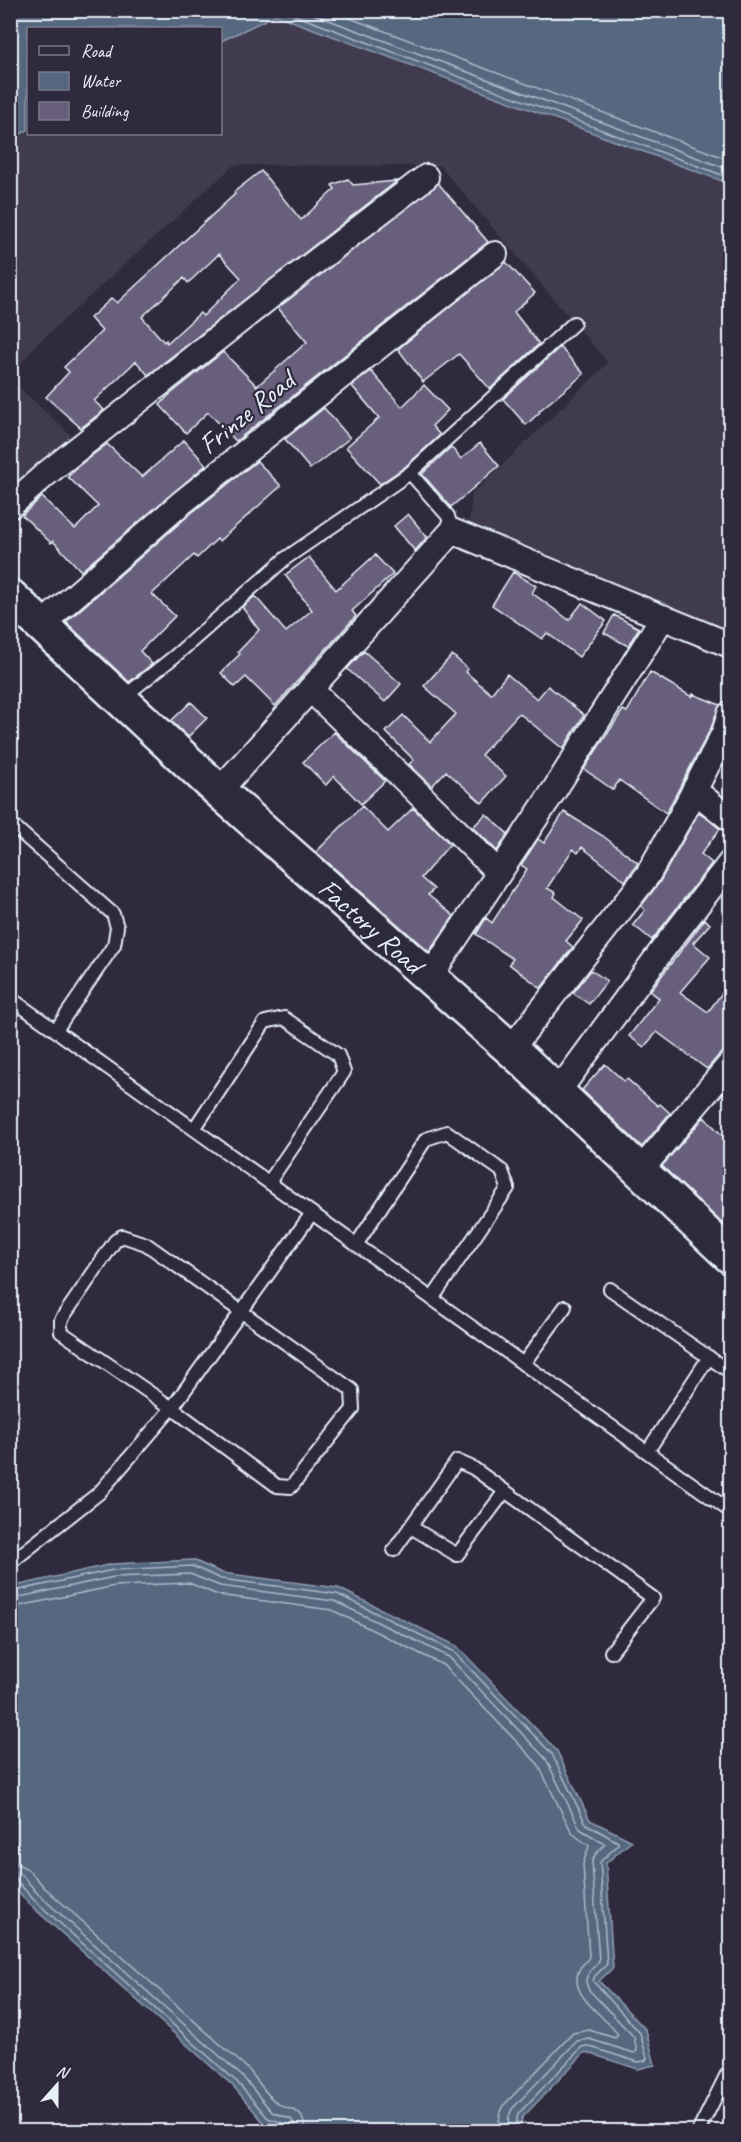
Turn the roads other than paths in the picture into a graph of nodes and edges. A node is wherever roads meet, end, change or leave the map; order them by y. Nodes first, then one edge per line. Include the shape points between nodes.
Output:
1 (426, 177) dead end
2 (495, 254) dead end
3 (574, 323) dead end
4 (410, 473) junction
5 (10, 506) edge
6 (452, 531) junction
7 (10, 596) edge
8 (663, 617) junction
9 (41, 625) junction
10 (730, 645) edge
11 (310, 689) junction
12 (121, 700) junction
13 (730, 714) edge
14 (694, 790) junction
15 (219, 791) junction
16 (730, 819) edge
17 (10, 823) edge
18 (730, 863) edge
19 (499, 873) junction
20 (429, 978) junction
21 (10, 998) edge
22 (56, 1030) junction
23 (510, 1050) junction
24 (730, 1064) edge
25 (556, 1093) junction
26 (194, 1129) junction
27 (639, 1172) junction
28 (269, 1182) junction
29 (312, 1213) junction
30 (356, 1245) junction
31 (728, 1248) edge
32 (610, 1289) dead end
33 (432, 1299) junction
34 (565, 1307) dead end
35 (241, 1312) junction
36 (709, 1358) junction
37 (523, 1364) junction
38 (730, 1372) edge
39 (172, 1408) junction
40 (648, 1452) junction
41 (505, 1491) junction
42 (730, 1511) edge
43 (411, 1527) junction
44 (394, 1550) dead end
45 (10, 1563) edge
46 (611, 1652) dead end
47 (730, 2068) edge
48 (698, 2132) edge

1 - 5 street
2 - 9 street, Frinze Road via 180,504
3 - 4 lane
4 - 6 lane via 448,516
4 - 12 lane via 286,558
6 - 8 street
6 - 11 street
7 - 9 street, Factory Road
8 - 10 street
8 - 19 street
9 - 12 street, Factory Road
11 - 15 street
11 - 19 street
12 - 15 street, Factory Road
13 - 14 street
14 - 16 street
14 - 23 street via 647,876
15 - 20 street, Factory Road
17 - 22 lane via 113,914 117,927 114,945
18 - 25 street
19 - 20 street
20 - 23 street, Factory Road
21 - 22 lane
22 - 26 lane
23 - 25 street, Factory Road
24 - 27 street
25 - 27 street, Factory Road
26 - 28 lane
26 - 28 lane via 266,1022 284,1018 338,1055 344,1072
27 - 31 street, Factory Road
28 - 29 lane
29 - 30 lane
29 - 35 lane
30 - 33 lane
30 - 33 lane via 426,1139 447,1132 502,1171 508,1188
32 - 36 lane
33 - 37 lane
34 - 37 lane
35 - 39 lane
35 - 39 lane via 146,1244 122,1236 115,1241 61,1320 61,1332
35 - 39 lane via 352,1390 353,1409 291,1487 277,1486
36 - 38 lane
36 - 40 lane
37 - 40 lane
39 - 45 lane via 99,1492
40 - 42 lane
41 - 43 lane via 457,1556
41 - 43 lane via 473,1467 458,1461
41 - 46 lane via 653,1598
43 - 44 lane
47 - 48 lane

